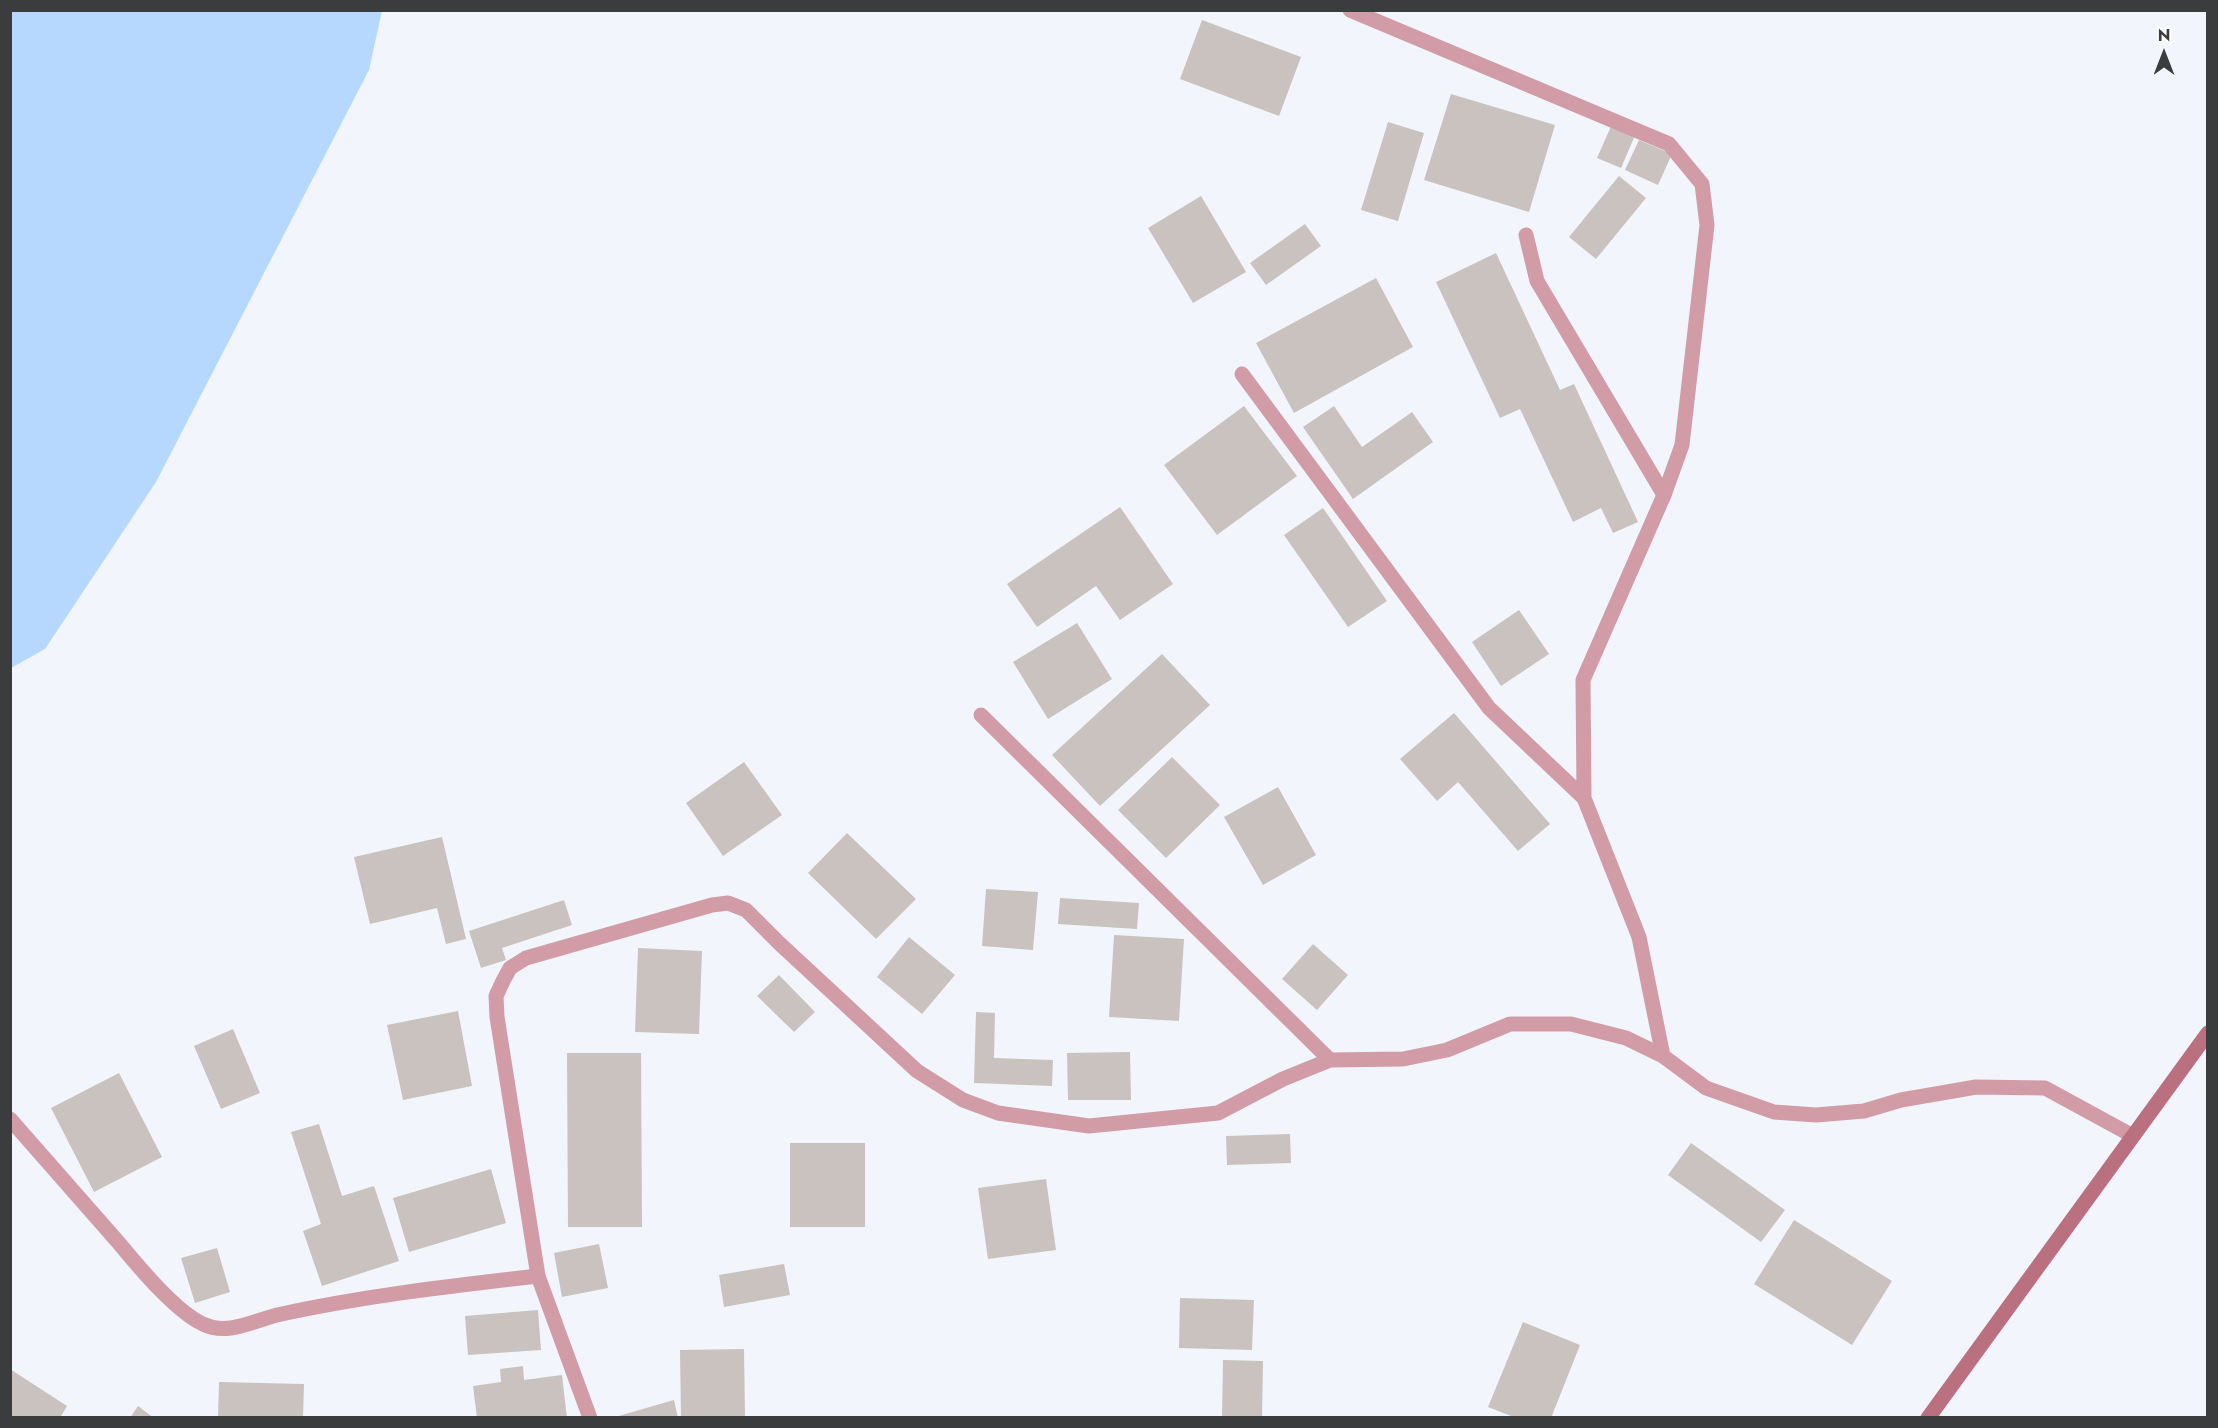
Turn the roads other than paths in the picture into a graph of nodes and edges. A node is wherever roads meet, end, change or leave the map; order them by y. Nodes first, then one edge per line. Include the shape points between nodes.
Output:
1 (1350, 10) edge
2 (1526, 235) dead end
3 (1242, 374) dead end
4 (1664, 495) junction
5 (981, 715) dead end
6 (1584, 798) junction
7 (2208, 1033) edge
8 (1663, 1056) junction
9 (1330, 1060) junction
10 (10, 1119) edge
11 (2133, 1136) junction
12 (538, 1276) junction
13 (590, 1418) edge
14 (1928, 1418) edge

1 - 4 street via 1669,144 1702,184 1707,225 1682,445
2 - 4 street via 1537,281
3 - 6 street via 1489,708
4 - 6 street via 1583,680
5 - 9 street
6 - 8 street via 1639,937
7 - 11 main road
8 - 9 street via 1626,1038 1571,1024 1510,1024 1425,1055
8 - 11 street via 1706,1088 1774,1112 1816,1115 1864,1111 1901,1100 1976,1087 2044,1088
9 - 12 street via 1218,1113 1089,1125 998,1113 963,1100 917,1071 746,910 728,903 712,905 526,958 510,968 503,981 496,996 497,1017
10 - 12 street via 144,1272 187,1315 214,1328 228,1329 411,1290
11 - 14 main road
12 - 13 street

